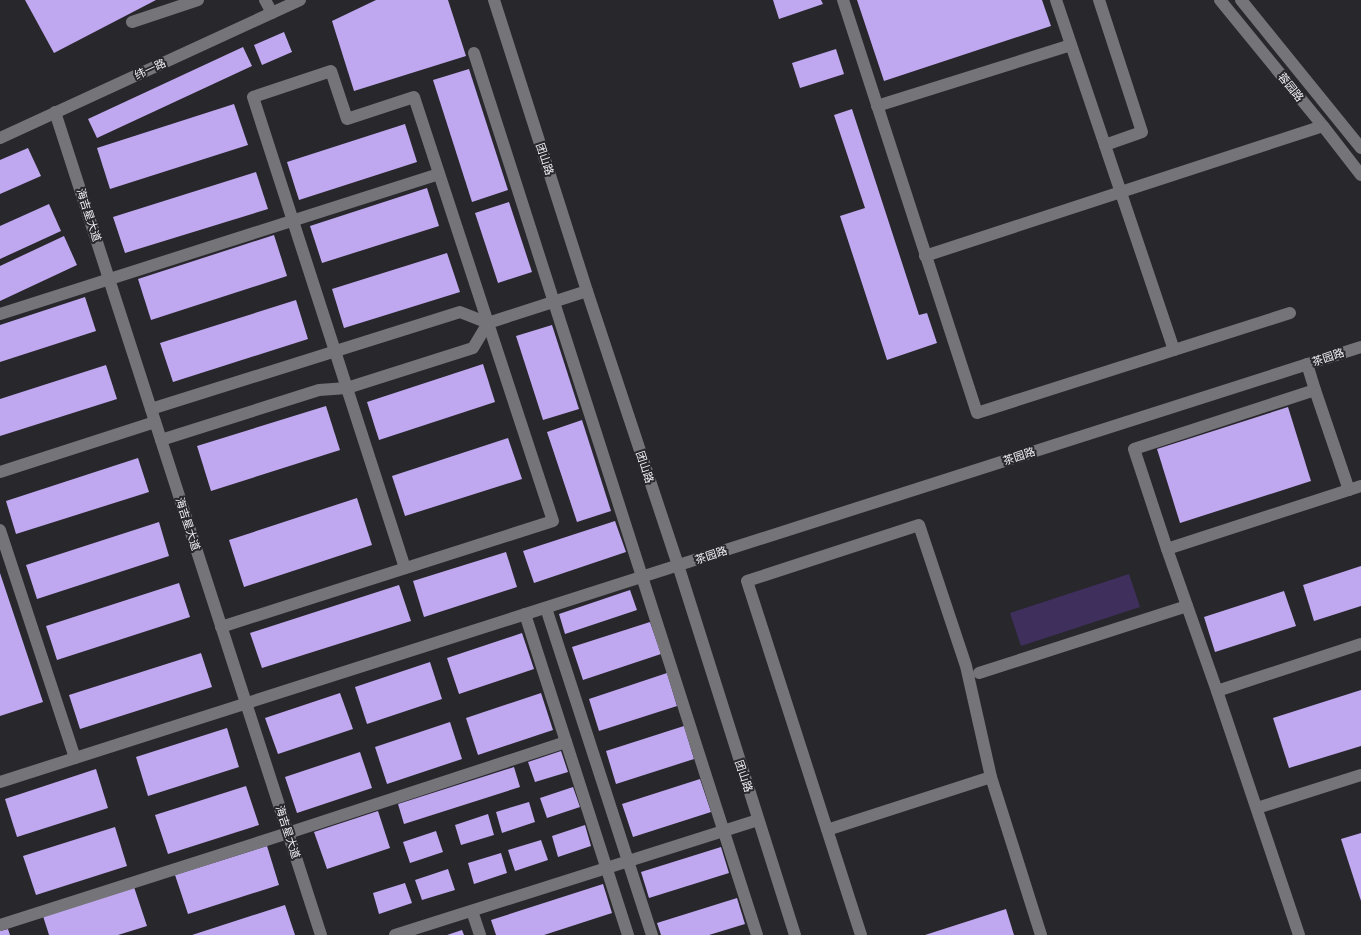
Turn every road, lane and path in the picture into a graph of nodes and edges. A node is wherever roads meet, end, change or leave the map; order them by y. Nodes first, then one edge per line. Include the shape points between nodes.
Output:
1 (198, 0) edge
2 (265, 0) edge
3 (300, 0) edge
4 (494, 0) edge
5 (843, 0) edge
6 (1056, 0) edge
7 (1099, 0) edge
8 (1220, 0) edge
9 (1241, 0) edge
10 (272, 13) junction
11 (132, 22) dead end
12 (1071, 45) junction
13 (474, 53) dead end
14 (877, 106) junction
15 (55, 112) junction
16 (1324, 126) junction
17 (0, 138) edge
18 (1105, 145) junction
19 (1361, 148) edge
20 (439, 174) junction
21 (1361, 175) edge
22 (1121, 192) junction
23 (293, 220) junction
24 (925, 256) junction
25 (109, 278) junction
26 (587, 291) junction
27 (554, 301) junction
28 (1290, 312) dead end
29 (0, 314) edge
30 (488, 323) junction
31 (1361, 346) edge
32 (1174, 350) junction
33 (335, 351) junction
34 (1307, 364) junction
35 (347, 388) junction
36 (1315, 390) junction
37 (151, 409) junction
38 (155, 422) junction
39 (161, 440) junction
40 (0, 472) edge
41 (1361, 486) edge
42 (1348, 490) junction
43 (0, 530) edge
44 (1167, 549) junction
45 (678, 565) junction
46 (405, 568) junction
47 (642, 577) junction
48 (1187, 606) junction
49 (546, 608) junction
50 (524, 614) junction
51 (221, 627) junction
52 (1361, 644) edge
53 (978, 673) dead end
54 (1217, 691) junction
55 (246, 704) junction
56 (566, 742) junction
57 (75, 758) junction
58 (1361, 775) edge
59 (992, 777) junction
60 (1, 780) edge
61 (1257, 808) junction
62 (758, 820) junction
63 (827, 830) junction
64 (724, 831) junction
65 (288, 833) junction
66 (628, 862) junction
67 (607, 868) junction
68 (472, 911) junction
69 (0, 925) edge
70 (321, 935) edge
71 (395, 935) edge
72 (480, 935) edge
73 (628, 935) edge
74 (652, 935) edge
75 (757, 935) edge
76 (795, 935) edge
77 (861, 935) edge
78 (1041, 935) edge
79 (1299, 935) edge

1 - 11 street
2 - 10 street
3 - 10 street, 纬一路
4 - 26 street, 团山路
5 - 14 street
6 - 12 street
7 - 18 street via 1142,132
8 - 16 street, 蓉园路
9 - 19 street, 蓉园路
10 - 15 street, 纬一路
12 - 14 street
12 - 18 street
13 - 27 street
14 - 24 street
15 - 17 street, 纬一路
15 - 25 street, 海吉星大道
16 - 21 street, 蓉园路
16 - 22 street
18 - 22 street
20 - 23 street
20 - 23 street via 414,98 347,119 331,71 253,97
20 - 30 street
22 - 24 street
22 - 32 street
23 - 25 street
23 - 33 street
24 - 32 street via 977,413
25 - 29 street
25 - 37 street, 海吉星大道
26 - 27 street
26 - 45 street, 团山路
27 - 30 street
27 - 47 street
28 - 32 street
30 - 33 street via 460,312
30 - 35 street via 473,348
30 - 46 street via 553,521
31 - 34 street, 茶园路
33 - 35 street
33 - 37 street
34 - 36 street
34 - 45 street, 茶园路
35 - 39 street via 319,390
35 - 46 street
36 - 42 street
36 - 44 street via 1134,449
37 - 38 street, 海吉星大道
38 - 39 street, 海吉星大道
38 - 40 street
39 - 51 street, 海吉星大道
41 - 42 street
42 - 44 street
43 - 57 street
44 - 48 street
45 - 47 street, 茶园路
45 - 62 street, 团山路
46 - 51 street
47 - 49 street, 茶园路
47 - 64 street
48 - 53 street
48 - 54 street
49 - 50 street, 茶园路
49 - 66 street
50 - 55 street, 茶园路
50 - 56 street
51 - 55 street, 海吉星大道
52 - 54 street
54 - 61 street
55 - 57 street, 茶园路
55 - 65 street, 海吉星大道
56 - 65 street
56 - 67 street
57 - 60 street, 茶园路
58 - 61 street
59 - 63 street
59 - 63 street via 966,666 919,525 747,581
59 - 78 street
61 - 79 street
62 - 64 street
62 - 76 street, 团山路
63 - 77 street
64 - 66 street
64 - 75 street
65 - 69 street
65 - 70 street, 海吉星大道
66 - 67 street
66 - 74 street
67 - 68 street
67 - 73 street
68 - 71 street
68 - 72 street

